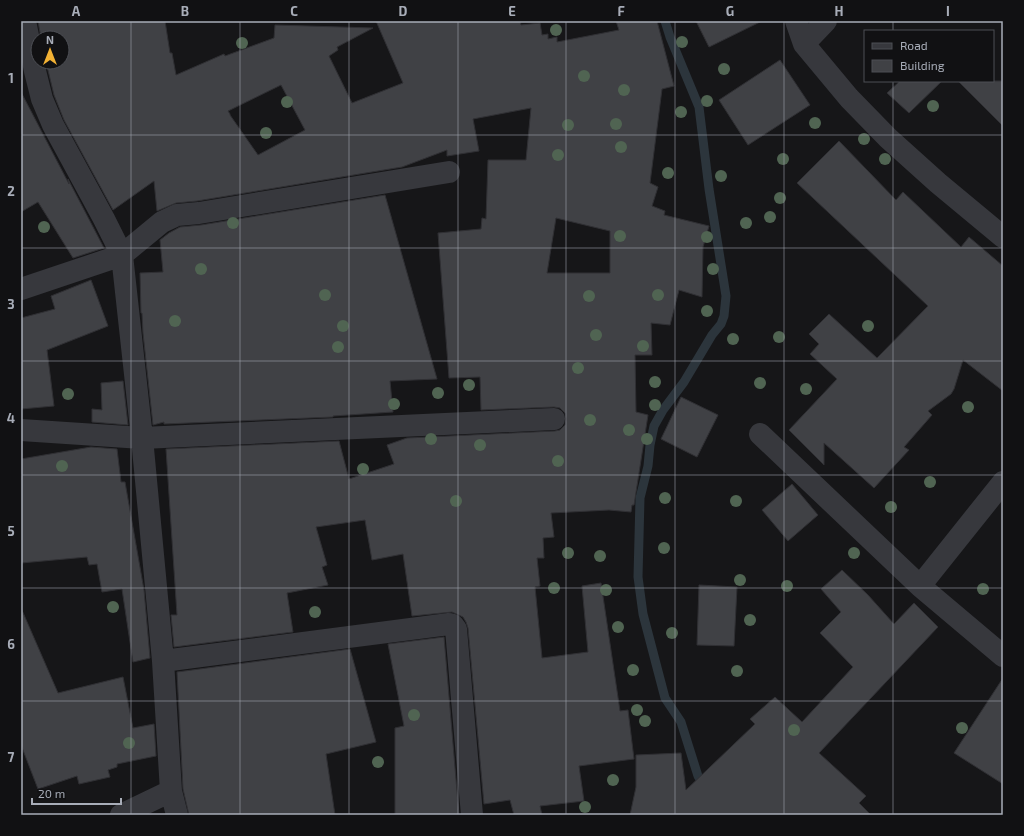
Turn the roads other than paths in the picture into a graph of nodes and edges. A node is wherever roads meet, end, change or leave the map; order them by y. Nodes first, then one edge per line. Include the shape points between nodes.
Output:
1 (25, 21) edge
2 (796, 21) edge
3 (826, 21) edge
4 (804, 44) junction
5 (28, 72) edge
6 (449, 172) dead end
7 (1003, 237) edge
8 (122, 255) junction
9 (21, 289) edge
10 (554, 419) dead end
11 (21, 430) edge
12 (760, 434) dead end
13 (142, 438) junction
14 (1003, 482) edge
15 (920, 586) junction
16 (1003, 656) edge
17 (163, 661) junction
18 (171, 791) junction
19 (121, 815) edge
20 (177, 815) edge
21 (472, 815) edge

1 - 5 street
2 - 4 street
3 - 4 street
4 - 7 street via 849,98 888,138
5 - 8 street
6 - 8 street via 177,215 162,222
8 - 9 street
8 - 13 street
10 - 13 street
11 - 13 street
12 - 15 street
13 - 17 street
14 - 15 street
15 - 16 street
17 - 18 street
17 - 21 street via 453,625 456,629
18 - 19 street
18 - 20 street

